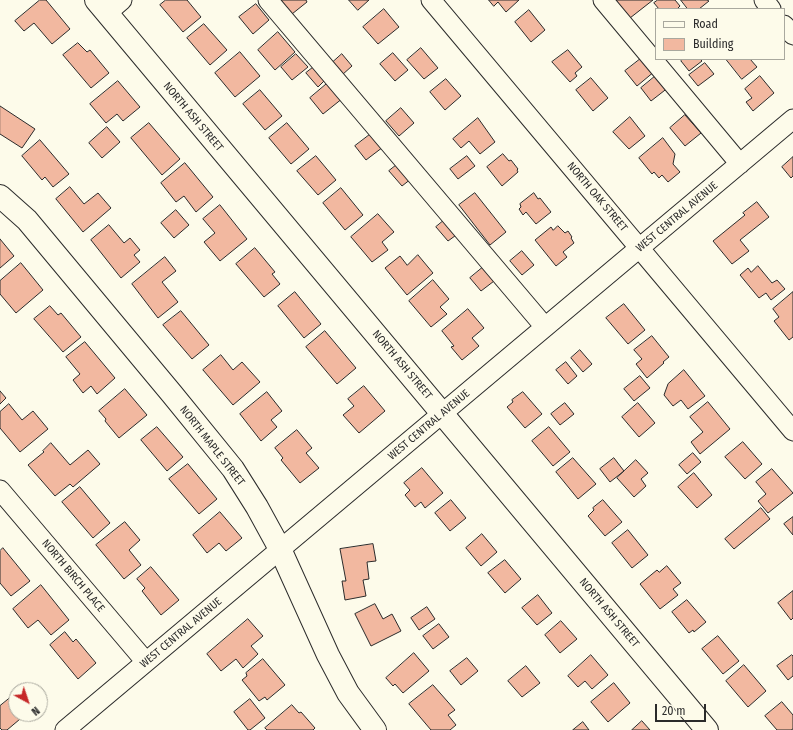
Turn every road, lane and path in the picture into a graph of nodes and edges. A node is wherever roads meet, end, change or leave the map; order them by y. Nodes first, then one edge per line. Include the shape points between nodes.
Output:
1 (268, 0) edge
2 (431, 0) edge
3 (603, 0) edge
4 (764, 0) edge
5 (108, 4) edge
6 (770, 8) edge
7 (785, 25) edge
8 (793, 35) edge
9 (793, 119) edge
10 (740, 164) junction
11 (0, 196) edge
12 (640, 248) junction
13 (545, 327) junction
14 (442, 414) junction
15 (793, 431) edge
16 (0, 490) edge
17 (6, 511) edge
18 (280, 549) junction
19 (146, 662) junction
20 (65, 730) edge
21 (375, 730) edge
22 (707, 730) edge

1 - 13 street
2 - 12 street, NORTH OAK STREET
3 - 10 street
4 - 6 street
5 - 14 main road, NORTH ASH STREET
7 - 8 street
9 - 10 street, WEST CENTRAL AVENUE
10 - 12 street, WEST CENTRAL AVENUE
11 - 18 main road, NORTH MAPLE STREET via 27,220 233,469
12 - 13 street, WEST CENTRAL AVENUE
12 - 15 street, NORTH OAK STREET
13 - 14 street, WEST CENTRAL AVENUE
14 - 18 street, WEST CENTRAL AVENUE
14 - 22 main road, NORTH ASH STREET
16 - 17 street, NORTH BIRCH PLACE
17 - 19 street, NORTH BIRCH PLACE
18 - 19 street, WEST CENTRAL AVENUE
18 - 21 main road, NORTH MAPLE STREET via 328,655 348,693
19 - 20 street, WEST CENTRAL AVENUE

